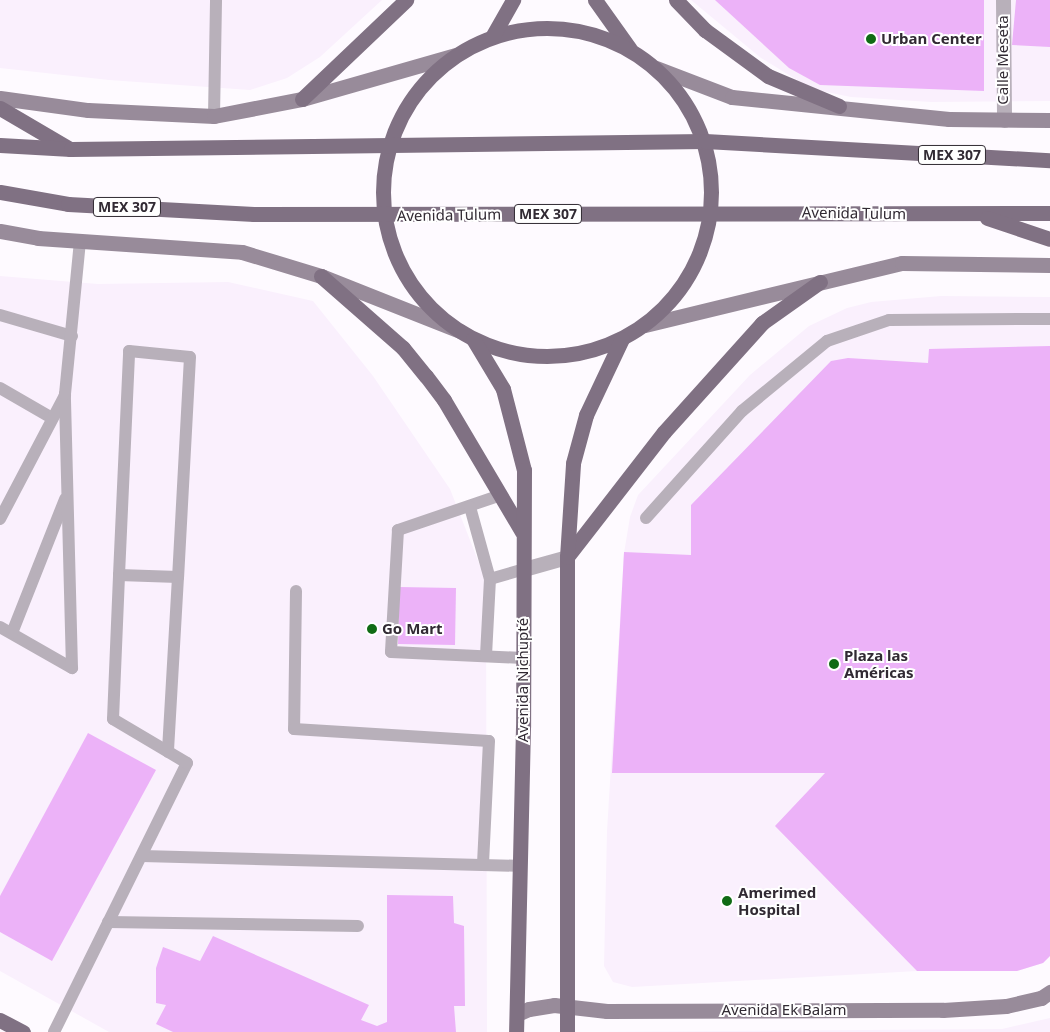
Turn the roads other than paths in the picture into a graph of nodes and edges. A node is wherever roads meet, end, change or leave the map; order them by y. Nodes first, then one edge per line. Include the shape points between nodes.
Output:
1 (216, 0) edge
2 (406, 0) edge
3 (513, 0) edge
4 (595, 0) edge
5 (676, 0) edge
6 (1003, 0) edge
7 (492, 37) junction
8 (630, 50) junction
9 (455, 55) junction
10 (656, 68) junction
11 (0, 98) edge
12 (302, 99) junction
13 (839, 106) junction
14 (0, 108) edge
15 (214, 116) junction
16 (1004, 120) junction
17 (1050, 120) edge
18 (705, 141) junction
19 (0, 145) edge
20 (390, 145) junction
21 (71, 149) junction
22 (1050, 160) edge
23 (0, 192) edge
24 (710, 212) junction
25 (1050, 213) edge
26 (976, 215) junction
27 (385, 216) junction
28 (0, 231) edge
29 (1050, 239) edge
30 (80, 241) junction
31 (1050, 265) edge
32 (321, 276) junction
33 (820, 282) junction
34 (0, 315) edge
35 (1050, 319) edge
36 (645, 325) junction
37 (460, 331) junction
38 (72, 336) junction
39 (474, 339) junction
40 (622, 339) junction
41 (0, 388) edge
42 (65, 394) junction
43 (52, 418) junction
44 (67, 494) junction
45 (501, 495) junction
46 (470, 507) junction
47 (646, 518) dead end
48 (0, 519) edge
49 (523, 534) junction
50 (567, 557) junction
51 (524, 569) junction
52 (119, 575) junction
53 (178, 577) junction
54 (490, 579) junction
55 (296, 591) dead end
56 (0, 627) edge
57 (12, 634) junction
58 (486, 656) junction
59 (523, 658) junction
60 (168, 752) junction
61 (142, 856) junction
62 (483, 864) junction
63 (518, 866) junction
64 (108, 922) junction
65 (358, 926) dead end
66 (1050, 992) edge
67 (566, 1007) junction
68 (517, 1014) junction
69 (0, 1020) edge
70 (23, 1032) edge
71 (54, 1032) edge
72 (516, 1032) edge
73 (567, 1032) edge

1 - 15 lane
2 - 12 main road
3 - 7 main road
4 - 8 main road
5 - 13 main road via 705,30 768,76
6 - 16 street, Calle Meseta
7 - 8 main road via 527,28 563,28 598,35
7 - 9 main road
8 - 10 main road
9 - 12 street
9 - 20 main road via 418,91 400,120
10 - 13 street via 732,98
10 - 18 main road via 685,102
11 - 15 street via 88,110
12 - 15 street
13 - 16 street via 949,119
14 - 21 main road
16 - 17 street
18 - 20 main road, MEX 307
18 - 22 main road, MEX 307
18 - 24 main road via 711,177
19 - 21 main road, MEX 307
20 - 21 main road, MEX 307
20 - 27 main road via 385,173
23 - 27 main road, Avenida Tulum / MEX 307 via 68,204 254,214
24 - 26 main road, Avenida Tulum / MEX 307
24 - 27 main road, Avenida Tulum / MEX 307
24 - 36 main road via 700,253 685,282
25 - 26 main road, Avenida Tulum / MEX 307
26 - 29 main road
27 - 37 main road via 391,240 412,286 428,306
28 - 30 street
30 - 32 street via 151,243 242,252
30 - 38 lane
31 - 33 street via 902,264
32 - 37 street
32 - 45 main road via 403,348 444,400
33 - 36 street
33 - 50 main road via 762,323 664,432
34 - 38 lane
35 - 47 lane via 889,320 827,341 742,411
36 - 40 main road
37 - 39 main road
38 - 42 lane
39 - 40 main road via 509,352 548,357 586,352
39 - 49 main road, Avenida Nichupté via 504,389 508,404 524,470
40 - 50 main road via 586,415 576,454
41 - 43 lane
42 - 43 lane
42 - 44 lane
43 - 48 lane
44 - 57 lane
44 - 57 lane via 72,668
45 - 46 lane
45 - 49 main road
46 - 54 lane
46 - 58 lane via 398,530 391,652
49 - 51 main road, Avenida Nichupté
50 - 51 street
50 - 67 main road
51 - 54 lane
51 - 59 main road, Avenida Nichupté
52 - 53 lane
52 - 53 lane via 130,351 190,357
52 - 60 lane via 113,719
53 - 60 lane
54 - 58 lane
55 - 62 lane via 294,729 489,741
56 - 57 lane
58 - 59 lane
59 - 63 main road, Avenida Nichupté
60 - 61 lane via 188,763
61 - 62 lane
61 - 64 lane
62 - 63 lane
63 - 68 main road, Avenida Nichupté
64 - 65 lane
64 - 71 lane
66 - 67 street, Avenida Ek Balam via 1041,998 1006,1006 943,1010 607,1011
67 - 68 street, Avenida Ek Balam via 542,1005
67 - 73 main road
68 - 72 main road, Avenida Nichupté
69 - 70 main road

